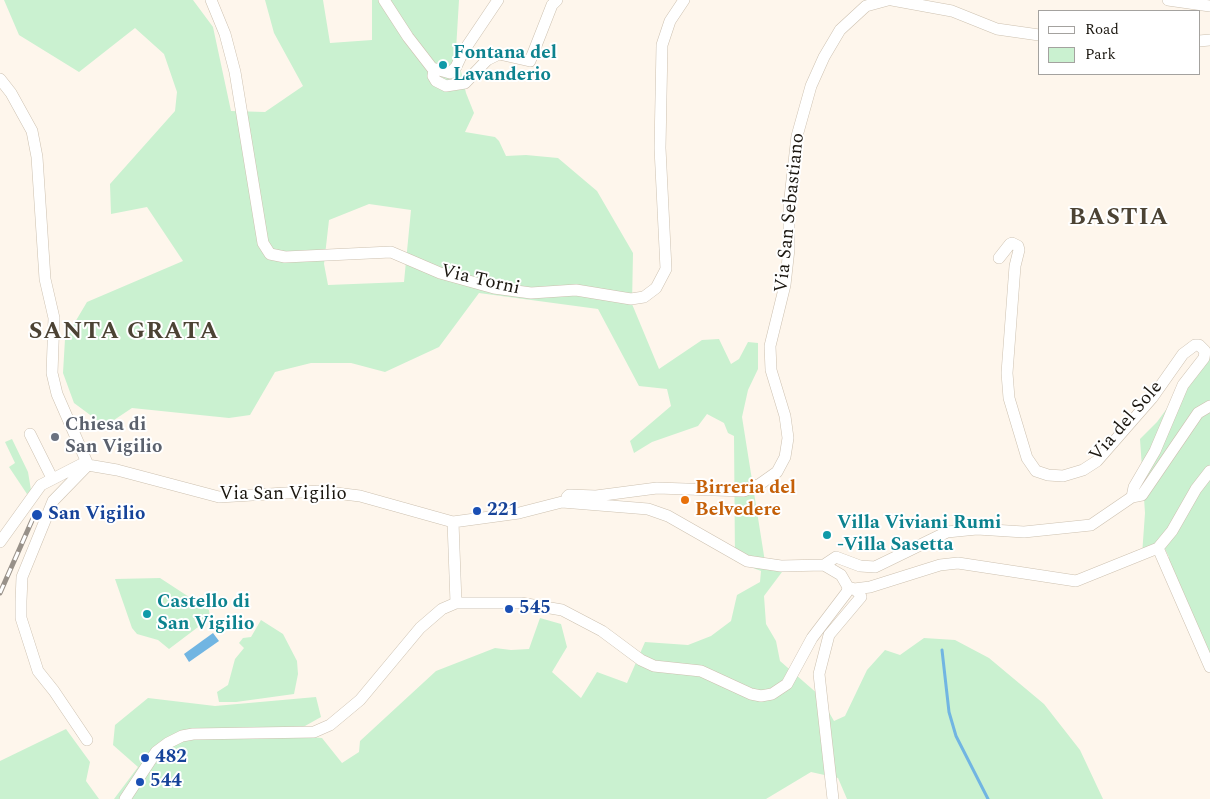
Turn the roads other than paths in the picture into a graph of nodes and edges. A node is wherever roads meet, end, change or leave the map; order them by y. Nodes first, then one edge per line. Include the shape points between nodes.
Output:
1 (211, 0) edge
2 (384, 0) edge
3 (498, 0) edge
4 (557, 0) edge
5 (684, 0) edge
6 (888, 0) edge
7 (892, 0) edge
8 (1168, 0) edge
9 (1210, 6) edge
10 (1038, 35) edge
11 (434, 70) junction
12 (0, 79) edge
13 (999, 258) dead end
14 (1210, 406) edge
15 (30, 434) dead end
16 (88, 465) junction
17 (1210, 471) edge
18 (52, 478) junction
19 (1132, 497) junction
20 (562, 502) junction
21 (453, 522) junction
22 (0, 542) edge
23 (1158, 548) junction
24 (824, 566) junction
25 (851, 588) junction
26 (456, 603) junction
27 (1210, 667) edge
28 (86, 740) dead end
29 (125, 799) edge
30 (833, 799) edge

1 - 5 street, Via Torni via 225,34 235,72 263,243 270,254 285,257 391,252 440,273 494,288 532,293 576,290 631,299 644,297 656,288 666,268 660,148 662,45 670,21
2 - 11 street
3 - 11 street via 456,67 450,73
4 - 11 street via 552,5 530,61 498,54 465,83 446,86 436,81
6 - 20 street, Via San Sebastiano via 866,6 840,30 814,79 796,136 785,285 770,346 771,370 788,438 785,457 777,472 744,491 656,488 596,496 569,495
7 - 10 street via 952,11 997,29
8 - 9 street
12 - 16 street via 32,131 37,156 45,279 54,318 52,373 57,394
13 - 19 street, Via del Sole via 1010,244 1018,246 1007,373 1011,406 1027,458 1036,471 1063,476 1083,470 1097,460 1147,404 1183,354 1195,345 1205,350 1204,358 1183,385
14 - 19 street via 1198,413 1142,495
15 - 18 street
16 - 18 street, Via San Vigilio via 82,464
16 - 21 street, Via San Vigilio via 219,497 319,491 360,496
16 - 28 street via 54,501 22,577 21,600 21,618 38,671
17 - 23 street
18 - 22 street, Via San Vigilio via 37,489
19 - 24 street, Via San Vigilio via 1091,525 1024,532 977,529 947,532 875,567 860,566 836,557
20 - 21 street, Via San Vigilio via 519,514
20 - 24 street, Via San Vigilio via 648,509 668,516 747,561 781,566
21 - 26 street
23 - 25 street via 1076,581 958,563 870,587
23 - 27 street
24 - 25 street via 841,575
25 - 26 street via 812,638 787,684 772,694 761,696 701,671 654,666 595,627 562,610 521,603
25 - 30 street via 860,593 860,597 829,635 819,674
26 - 29 street via 442,609 420,628 356,704 330,725 314,732 182,736 156,752

